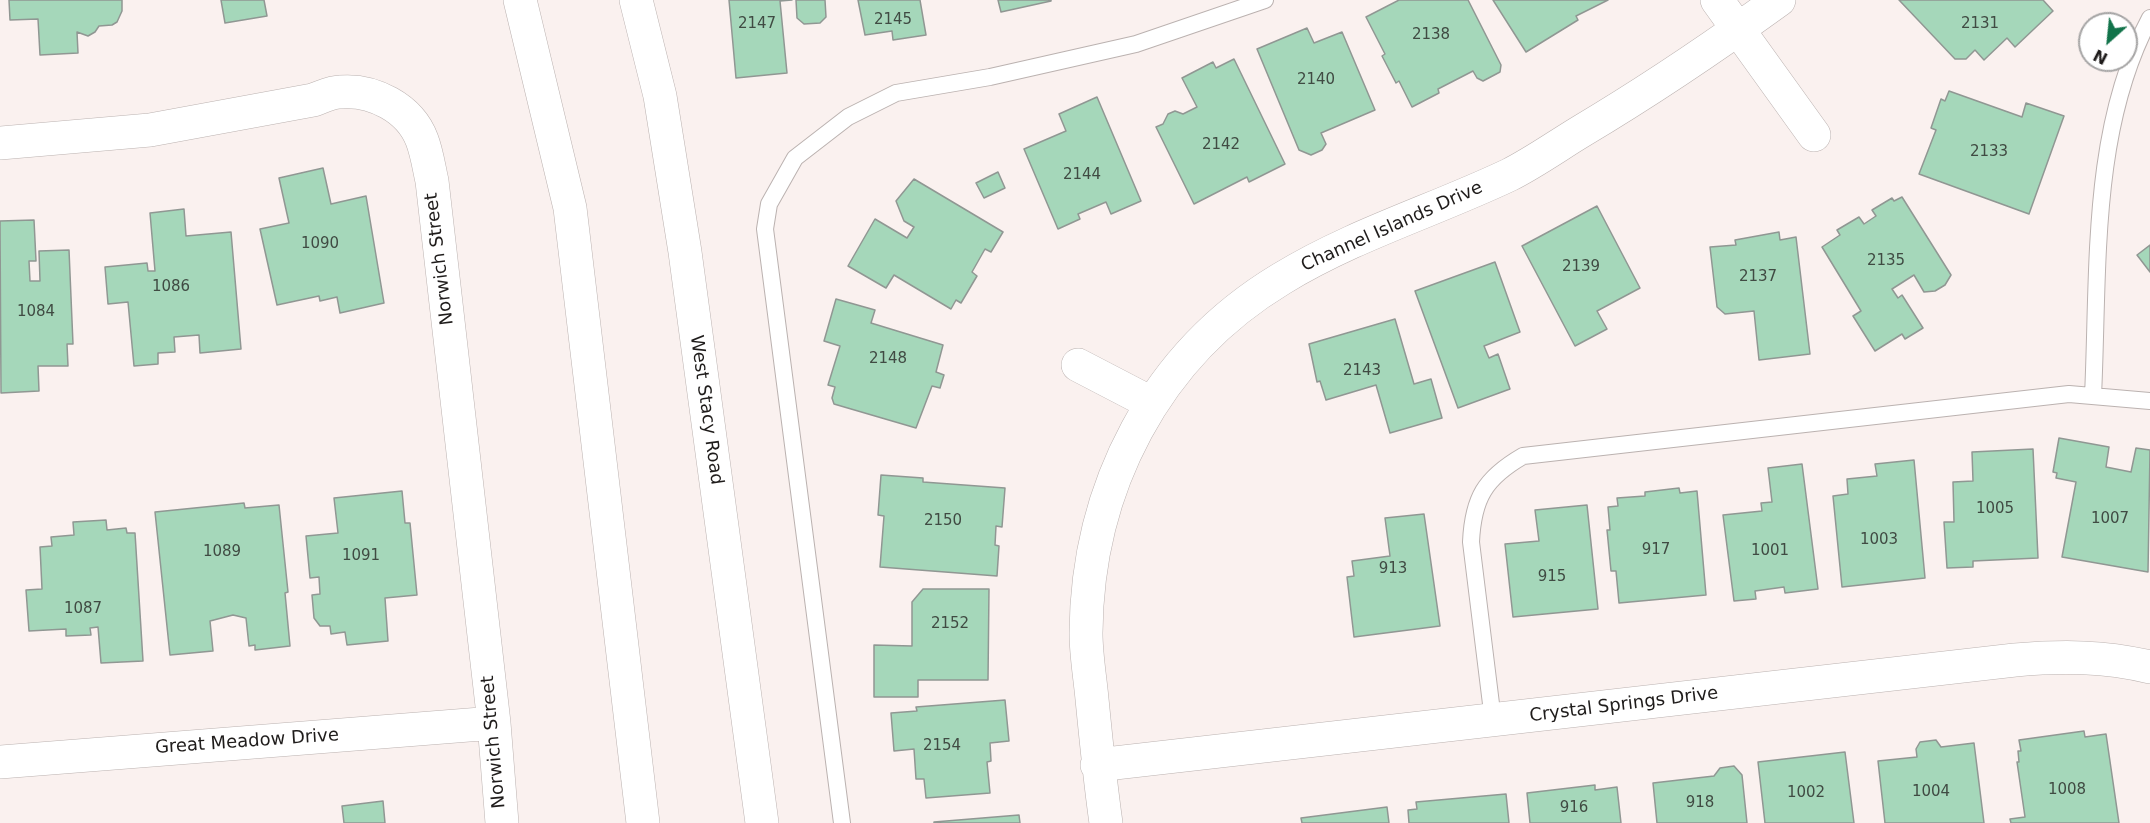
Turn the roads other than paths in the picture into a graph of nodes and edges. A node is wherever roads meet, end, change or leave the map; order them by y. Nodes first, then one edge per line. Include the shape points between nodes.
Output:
1 (520, 0) edge
2 (636, 0) edge
3 (1265, 0) edge
4 (1717, 0) edge
5 (1779, 0) edge
6 (2150, 18) edge
7 (1739, 29) junction
8 (1814, 135) dead end
9 (0, 143) edge
10 (1078, 365) dead end
11 (2093, 396) junction
12 (2150, 402) edge
13 (1151, 403) junction
14 (2150, 667) edge
15 (1493, 720) junction
16 (494, 723) junction
17 (0, 762) edge
18 (1097, 765) junction
19 (502, 823) edge
20 (643, 823) edge
21 (762, 823) edge
22 (842, 823) edge
23 (1106, 823) edge

1 - 20 street via 570,208
2 - 21 street, West Stacy Road via 660,96 685,252
3 - 22 lane via 1136,44 990,77 896,93 848,117 795,158 769,204 765,229
4 - 7 street
5 - 7 street, Channel Islands Drive
6 - 11 lane via 2121,87 2104,168
7 - 8 street
7 - 13 street, Channel Islands Drive via 1678,73 1511,174 1331,250 1279,280 1234,313 1191,353
9 - 16 street, Norwich Street via 150,130 338,92 364,92 388,101 408,118 422,139 432,181
10 - 13 street
11 - 12 lane
11 - 15 lane via 2069,394 1992,402 1523,456 1500,470 1482,490 1472,515 1471,542
13 - 18 street, Channel Islands Drive via 1126,447 1104,507 1090,567 1086,635
14 - 15 street, Crystal Springs Drive via 2066,656
15 - 18 street, Crystal Springs Drive
16 - 17 street, Great Meadow Drive
16 - 19 street, Norwich Street
18 - 23 street, Channel Islands Drive

